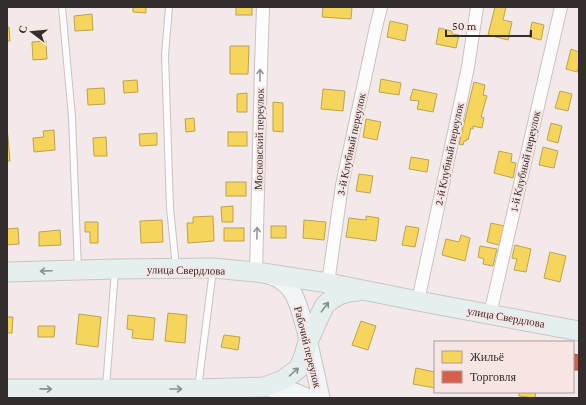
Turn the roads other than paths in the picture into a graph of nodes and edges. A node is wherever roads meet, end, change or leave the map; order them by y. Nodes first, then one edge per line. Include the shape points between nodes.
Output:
1 (62, 7) edge
2 (169, 7) edge
3 (263, 7) edge
4 (381, 7) edge
5 (478, 7) edge
6 (560, 7) edge
7 (213, 268) junction
8 (116, 269) junction
9 (176, 269) junction
10 (78, 270) junction
11 (7, 272) edge
12 (256, 272) junction
13 (328, 283) junction
14 (363, 290) junction
15 (418, 301) junction
16 (490, 314) junction
17 (579, 330) edge
18 (308, 342) junction
19 (264, 387) junction
20 (7, 389) edge
21 (198, 389) junction
22 (96, 392) edge
23 (309, 398) edge
24 (321, 398) edge

1 - 10 lane via 72,117
2 - 9 lane via 165,55 170,208
12 -> 3 street, Московский переулок
4 - 13 street, 3-й Клубный переулок via 342,185
5 - 15 street, 2-й Клубный переулок via 468,67
6 - 16 street, 1-й Клубный переулок
7 - 9 main road, улица Свердлова
7 - 12 main road, улица Свердлова
7 - 21 lane
8 - 9 main road, улица Свердлова
8 - 10 main road, улица Свердлова
8 - 22 lane
10 -> 11 main road, улица Свердлова
12 - 13 main road, улица Свердлова
12 - 18 main road, Рабочий переулок via 274,276 288,286 298,303
13 - 14 main road, улица Свердлова
14 - 15 main road, улица Свердлова
18 -> 14 main road, улица Свердлова via 325,305 349,292
15 - 16 main road, улица Свердлова
16 - 17 main road, улица Свердлова
19 -> 18 main road, улица Свердлова via 283,380 298,369
18 - 24 main road, Рабочий переулок
19 - 21 main road, улица Свердлова
19 - 23 main road via 295,392
20 -> 22 main road, улица Свердлова
22 -> 21 main road, улица Свердлова

